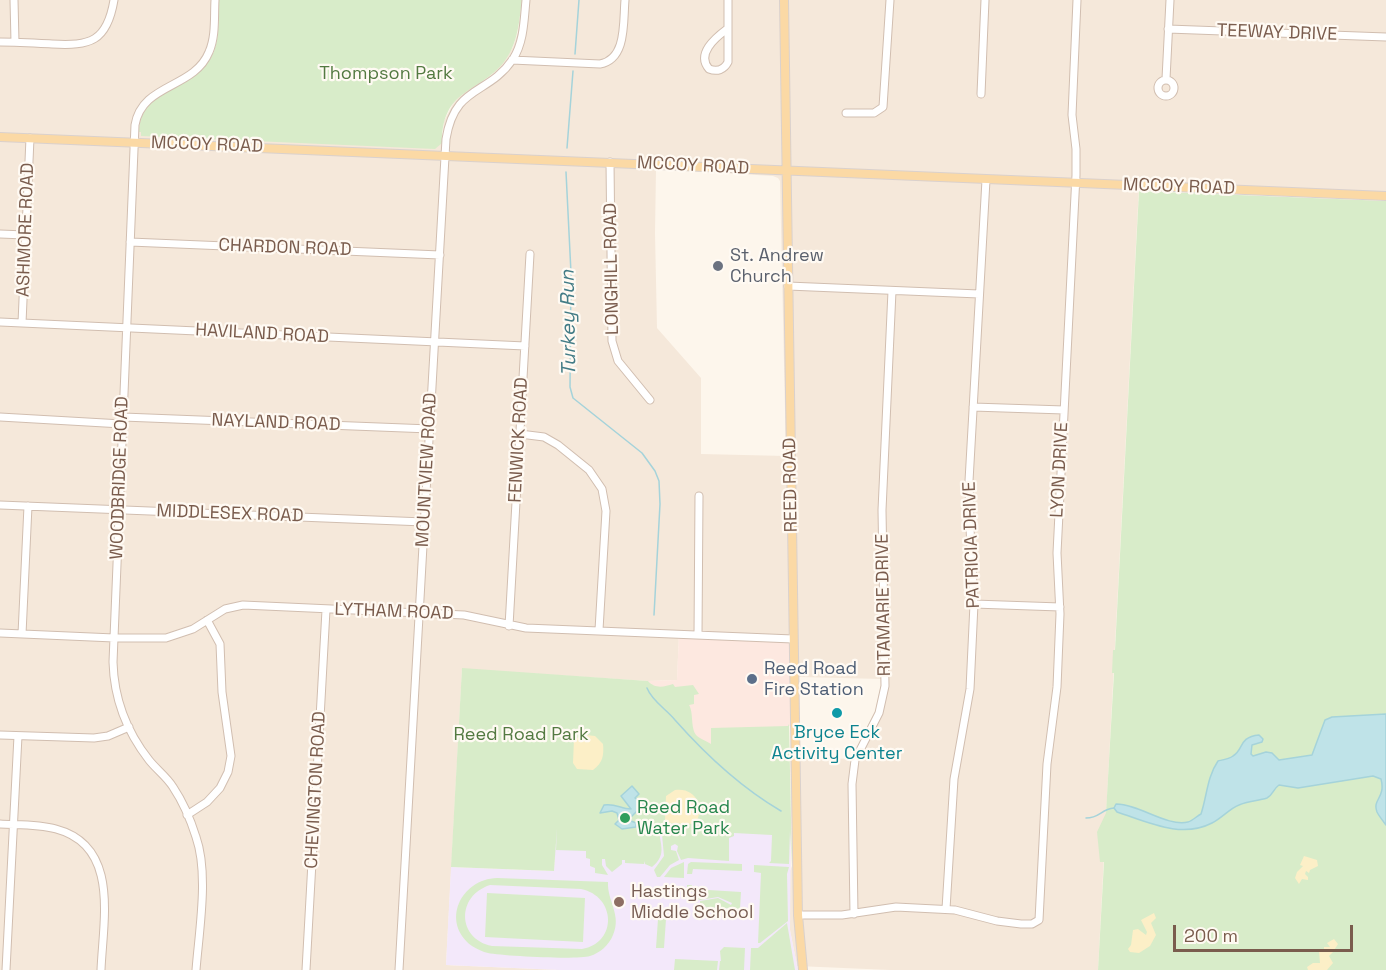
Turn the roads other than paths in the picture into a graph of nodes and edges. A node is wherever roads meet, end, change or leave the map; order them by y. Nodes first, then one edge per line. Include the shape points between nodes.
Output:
1 (14, 0) edge
2 (114, 0) edge
3 (215, 0) edge
4 (526, 0) edge
5 (625, 0) edge
6 (728, 0) edge
7 (784, 0) edge
8 (890, 0) edge
9 (985, 0) edge
10 (1077, 0) edge
11 (1170, 0) edge
12 (727, 29) junction
13 (1168, 29) junction
14 (1386, 38) edge
15 (0, 42) edge
16 (15, 42) junction
17 (512, 60) junction
18 (1166, 79) dead end
19 (981, 94) dead end
20 (846, 113) dead end
21 (0, 137) edge
22 (30, 138) junction
23 (134, 142) junction
24 (445, 156) junction
25 (610, 162) junction
26 (787, 170) junction
27 (986, 180) junction
28 (1075, 183) junction
29 (1386, 196) edge
30 (0, 234) edge
31 (25, 235) junction
32 (130, 242) junction
33 (530, 254) dead end
34 (440, 255) junction
35 (788, 286) junction
36 (892, 291) junction
37 (979, 294) junction
38 (0, 322) edge
39 (22, 323) junction
40 (127, 327) junction
41 (435, 342) junction
42 (525, 346) junction
43 (650, 400) dead end
44 (973, 407) junction
45 (1064, 410) junction
46 (0, 417) edge
47 (123, 421) junction
48 (430, 429) junction
49 (520, 434) junction
50 (699, 496) dead end
51 (0, 505) edge
52 (28, 506) junction
53 (119, 510) junction
54 (424, 522) junction
55 (974, 604) junction
56 (1060, 607) junction
57 (326, 610) junction
58 (419, 613) junction
59 (207, 620) junction
60 (509, 626) junction
61 (599, 630) junction
62 (0, 633) edge
63 (22, 634) junction
64 (698, 635) junction
65 (114, 638) junction
66 (794, 639) junction
67 (129, 727) junction
68 (0, 735) edge
69 (18, 736) junction
70 (187, 815) junction
71 (0, 824) edge
72 (13, 825) junction
73 (946, 909) junction
74 (0, 913) edge
75 (9, 913) junction
76 (854, 914) junction
77 (798, 915) junction
78 (6, 970) edge
79 (101, 970) edge
80 (196, 970) edge
81 (306, 970) edge
82 (399, 970) edge
83 (803, 970) edge

1 - 16 street
2 - 16 street via 105,29 94,40 72,45
3 - 23 street, WOODBRIDGE ROAD via 209,52 196,70 142,105 136,116
4 - 17 street, MOUNTVIEW ROAD via 522,35
5 - 17 street via 620,47 609,61 600,64
6 - 12 street
7 - 26 main road, REED ROAD
8 - 20 street via 884,107 874,113
9 - 19 street
10 - 28 street, LYON DRIVE via 1072,115
11 - 13 street
12 - 12 street via 704,53 709,69 719,70 728,62
13 - 14 street, TEEWAY DRIVE
13 - 18 street
15 - 16 street
17 - 24 street, MOUNTVIEW ROAD via 457,107 448,127
21 - 22 main road, MCCOY ROAD
22 - 23 main road, MCCOY ROAD
22 - 31 street, ASHMORE ROAD
23 - 24 main road, MCCOY ROAD
23 - 32 street, WOODBRIDGE ROAD
24 - 25 main road, MCCOY ROAD
24 - 34 street, MOUNTVIEW ROAD
25 - 26 main road, MCCOY ROAD
25 - 43 street, LONGHILL ROAD via 612,341 618,361
26 - 27 main road, MCCOY ROAD
26 - 35 main road, REED ROAD
27 - 28 main road, MCCOY ROAD
27 - 37 street, PATRICIA DRIVE
28 - 29 main road, MCCOY ROAD
28 - 45 street, LYON DRIVE
30 - 31 street
31 - 39 street, ASHMORE ROAD
32 - 34 street, CHARDON ROAD
32 - 40 street, WOODBRIDGE ROAD
33 - 42 street, FENWICK ROAD
34 - 41 street, MOUNTVIEW ROAD
35 - 36 street
35 - 66 main road, REED ROAD
36 - 37 street
36 - 76 street, RITAMARIE DRIVE via 882,510 885,686 879,712 855,760
37 - 44 street, PATRICIA DRIVE
38 - 39 street, HAVILAND ROAD
39 - 40 street, HAVILAND ROAD
40 - 41 street, HAVILAND ROAD
40 - 47 street, WOODBRIDGE ROAD
41 - 42 street, HAVILAND ROAD
41 - 48 street, MOUNTVIEW ROAD
42 - 49 street, FENWICK ROAD
44 - 45 street
44 - 55 street, PATRICIA DRIVE via 969,509
45 - 56 street, LYON DRIVE via 1057,553
46 - 47 street, NAYLAND ROAD
47 - 48 street, NAYLAND ROAD
47 - 53 street, WOODBRIDGE ROAD
48 - 54 street, MOUNTVIEW ROAD
49 - 60 street, FENWICK ROAD
49 - 61 street via 544,437 558,445 589,470 602,489 606,511
50 - 64 street
51 - 52 street, MIDDLESEX ROAD
52 - 53 street, MIDDLESEX ROAD
52 - 63 street
53 - 54 street, MIDDLESEX ROAD
53 - 65 street, WOODBRIDGE ROAD
54 - 58 street, MOUNTVIEW ROAD
55 - 56 street
55 - 73 street, PATRICIA DRIVE via 968,704 954,779
56 - 73 street, LYON DRIVE via 1040,918 1032,924 1021,924
57 - 58 street, LYTHAM ROAD
57 - 59 street, LYTHAM ROAD via 233,606
57 - 81 street, CHEVINGTON ROAD
58 - 60 street, LYTHAM ROAD via 464,615
58 - 82 street, MOUNTVIEW ROAD
59 - 65 street, LYTHAM ROAD via 185,633 166,638
59 - 70 street via 220,644 231,756 220,788
60 - 61 street, LYTHAM ROAD
61 - 64 street, LYTHAM ROAD
62 - 63 street, LYTHAM ROAD
63 - 65 street, LYTHAM ROAD
64 - 66 street, LYTHAM ROAD
65 - 67 street, WOODBRIDGE ROAD via 113,679
66 - 77 main road, REED ROAD
67 - 69 street via 102,738
67 - 70 street, WOODBRIDGE ROAD via 150,761 173,786
68 - 69 street
69 - 72 street
70 - 80 street, WOODBRIDGE ROAD via 201,856 202,873
71 - 72 street
72 - 75 street
72 - 79 street via 50,827 67,833 85,845 98,862 105,897
73 - 76 street via 896,907
74 - 75 street
75 - 78 street
76 - 77 street
77 - 83 main road, REED ROAD

